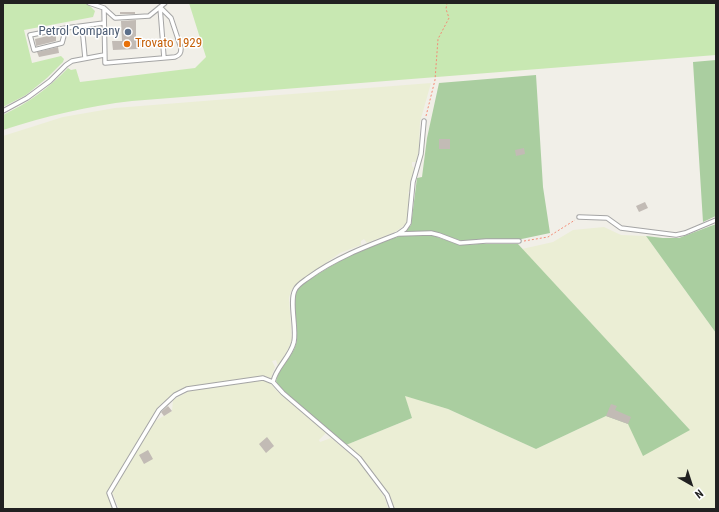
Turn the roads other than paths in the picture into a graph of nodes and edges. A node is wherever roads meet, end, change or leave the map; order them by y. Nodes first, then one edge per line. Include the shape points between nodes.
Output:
1 (90, 3) edge
2 (165, 3) edge
3 (104, 8) junction
4 (160, 8) junction
5 (104, 23) junction
6 (82, 26) junction
7 (66, 28) junction
8 (104, 55) junction
9 (85, 58) junction
10 (164, 58) junction
11 (3, 111) edge
12 (424, 121) road end
13 (579, 218) road end
14 (716, 220) edge
15 (398, 234) junction
16 (518, 241) road end
17 (273, 382) junction
18 (115, 509) edge
19 (392, 509) edge

1 - 3 lane
2 - 4 lane
3 - 4 lane via 115,18 149,16
3 - 5 lane
4 - 10 lane
4 - 10 lane via 171,18 181,48 179,56
5 - 6 lane
5 - 8 lane
6 - 7 lane
6 - 9 lane
7 - 7 lane via 30,35 34,50 62,43
8 - 9 lane
8 - 10 lane via 105,63
9 - 11 lane via 76,59 66,65 27,98
12 - 15 lane via 413,182 409,223
13 - 14 lane via 607,218 621,228 670,234 685,233
15 - 16 lane via 431,233 460,243
15 - 17 lane via 340,258 319,270 294,290 294,340 287,359
17 - 18 lane via 263,378 187,389 175,395 159,410 109,493
17 - 19 lane via 359,458 387,494

